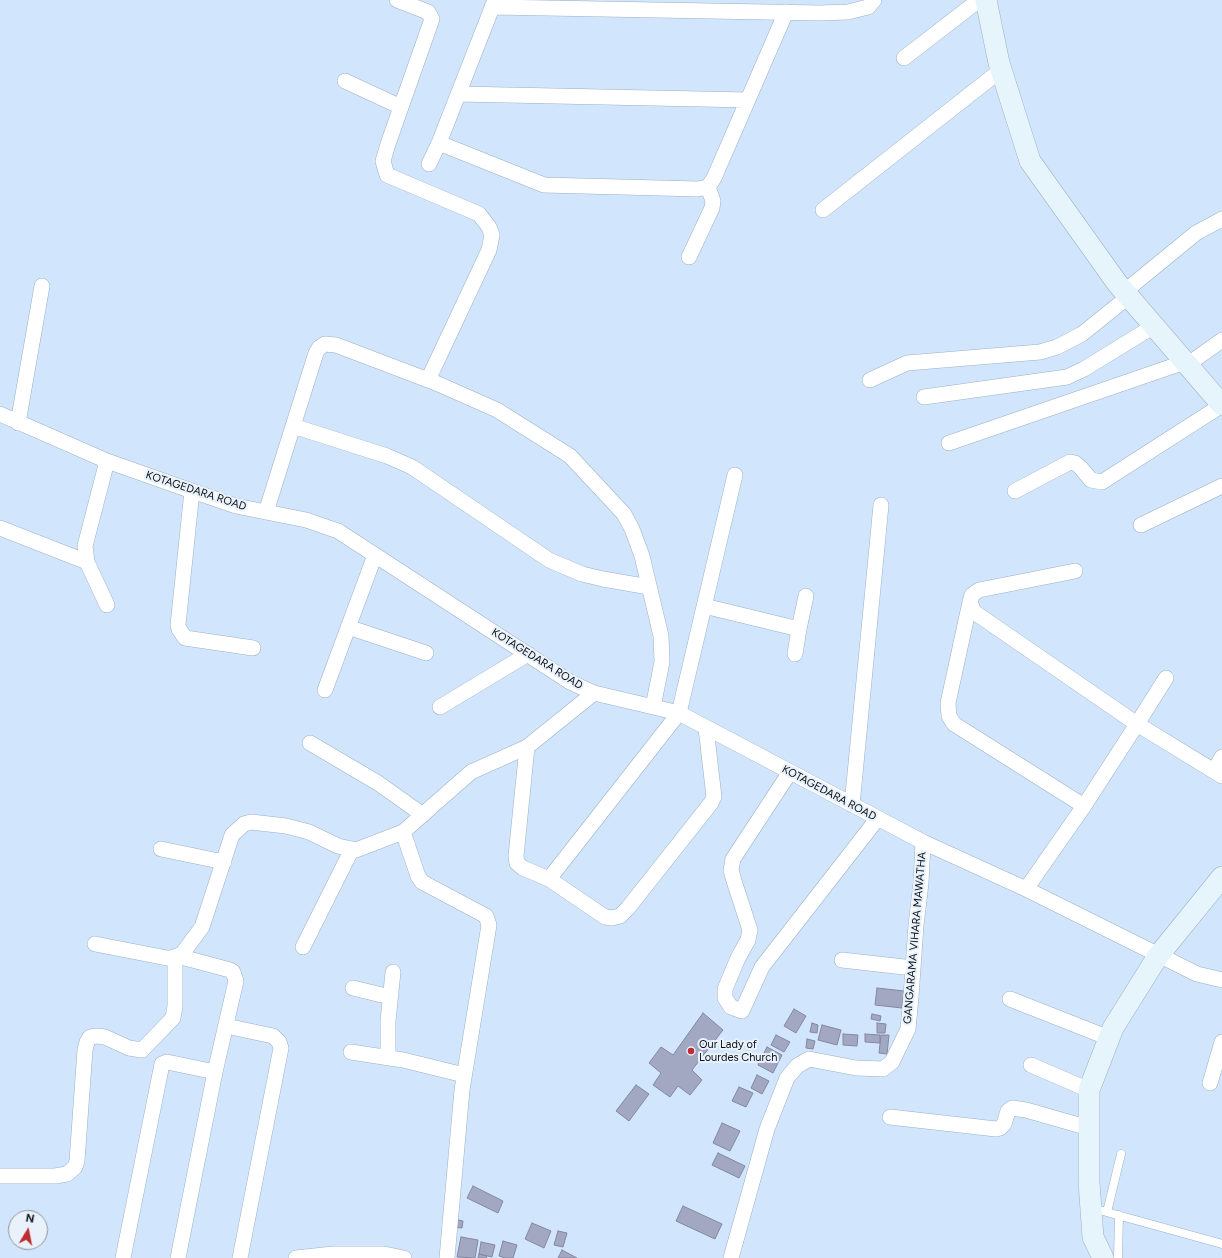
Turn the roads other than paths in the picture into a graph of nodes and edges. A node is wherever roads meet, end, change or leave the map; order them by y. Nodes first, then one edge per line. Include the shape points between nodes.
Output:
1 (397, 0) edge
2 (874, 0) edge
3 (979, 0) edge
4 (986, 0) edge
5 (494, 3) edge
6 (608, 5) edge
7 (786, 12) junction
8 (904, 58) dead end
9 (1001, 70) junction
10 (345, 81) dead end
11 (459, 94) junction
12 (748, 100) junction
13 (401, 107) junction
14 (439, 143) junction
15 (429, 164) dead end
16 (708, 187) junction
17 (823, 210) dead end
18 (1222, 219) edge
19 (689, 257) dead end
20 (42, 286) dead end
21 (1126, 294) junction
22 (1154, 326) junction
23 (1222, 340) edge
24 (1186, 363) junction
25 (428, 380) junction
26 (870, 380) dead end
27 (924, 397) dead end
28 (1222, 405) edge
29 (0, 414) edge
30 (18, 423) junction
31 (293, 426) junction
32 (949, 443) dead end
33 (107, 461) junction
34 (735, 475) dead end
35 (1222, 486) edge
36 (192, 491) junction
37 (1015, 491) dead end
38 (881, 505) dead end
39 (266, 512) junction
40 (1141, 525) dead end
41 (0, 528) edge
42 (375, 555) junction
43 (87, 562) junction
44 (1075, 571) dead end
45 (649, 586) junction
46 (806, 596) dead end
47 (970, 602) junction
48 (107, 605) dead end
49 (704, 606) junction
50 (348, 627) junction
51 (799, 629) junction
52 (253, 648) dead end
53 (426, 653) dead end
54 (528, 654) junction
55 (795, 654) dead end
56 (1166, 678) dead end
57 (325, 690) dead end
58 (594, 693) junction
59 (440, 707) dead end
60 (653, 707) junction
61 (679, 713) junction
62 (1137, 724) junction
63 (706, 728) junction
64 (310, 743) dead end
65 (527, 747) junction
66 (1222, 757) edge
67 (790, 772) junction
68 (1218, 773) edge
69 (852, 804) junction
70 (1084, 806) junction
71 (423, 815) junction
72 (878, 818) junction
73 (404, 832) junction
74 (923, 842) junction
75 (161, 849) dead end
76 (352, 849) junction
77 (224, 862) junction
78 (1222, 877) edge
79 (549, 879) junction
80 (1026, 889) junction
81 (95, 944) dead end
82 (303, 947) dead end
83 (179, 955) junction
84 (1158, 956) junction
85 (842, 960) dead end
86 (913, 968) junction
87 (393, 972) dead end
88 (1222, 980) edge
89 (354, 988) dead end
90 (390, 997) junction
91 (1010, 998) dead end
92 (226, 1026) junction
93 (1109, 1038) junction
94 (1222, 1042) edge
95 (350, 1052) dead end
96 (388, 1057) junction
97 (1031, 1065) dead end
98 (215, 1072) junction
99 (464, 1075) junction
100 (1210, 1083) dead end
101 (1089, 1090) junction
102 (890, 1117) dead end
103 (1089, 1128) junction
104 (1121, 1154) dead end
105 (0, 1176) edge
106 (1099, 1210) junction
107 (1119, 1215) junction
108 (1222, 1244) edge
109 (123, 1258) edge
110 (178, 1258) edge
111 (240, 1258) edge
112 (296, 1258) edge
113 (404, 1258) edge
114 (447, 1258) edge
115 (731, 1258) edge
116 (1103, 1258) edge
117 (1118, 1258) edge

1 - 13 street via 428,12 432,19
2 - 7 street via 868,7 848,12
3 - 8 street
4 - 9 street
5 - 6 street
5 - 11 street
6 - 7 street
7 - 12 street
9 - 17 street
9 - 21 street via 1030,161
10 - 13 street
11 - 12 street
11 - 14 street
12 - 16 street
13 - 25 street via 382,161 387,175 479,214 492,235 490,250
14 - 15 street
14 - 16 street via 544,185 698,189
16 - 19 street via 713,201 712,208
18 - 21 street via 1196,233
20 - 30 street
21 - 22 street
21 - 26 street via 1082,334 1057,347 1040,352 906,363
22 - 24 street
22 - 27 street via 1067,377
23 - 24 street
24 - 28 street
24 - 32 street
25 - 31 street via 336,345 326,344 316,353
25 - 45 street via 497,410 570,456 624,514 642,556
28 - 37 street via 1102,482 1091,480 1080,467 1070,462
29 - 30 street, KOTAGEDARA ROAD
30 - 33 street, KOTAGEDARA ROAD
31 - 39 street
31 - 45 street via 388,456 412,468 550,560 589,576
33 - 36 street, KOTAGEDARA ROAD
33 - 43 street via 85,546
34 - 49 street
35 - 40 street
36 - 39 street, KOTAGEDARA ROAD via 236,506
36 - 52 street via 179,629 185,638
38 - 69 street
39 - 42 street, KOTAGEDARA ROAD via 306,520 338,531
41 - 43 street
42 - 50 street
42 - 54 street, KOTAGEDARA ROAD
43 - 48 street
44 - 47 street via 979,590
45 - 60 street via 662,649
46 - 51 street
47 - 62 street via 974,612
47 - 70 street via 948,703 949,716 954,724
49 - 51 street
49 - 61 street
50 - 53 street
50 - 57 street
51 - 55 street
54 - 58 street, KOTAGEDARA ROAD via 570,682
54 - 59 street
56 - 62 street
58 - 60 street, KOTAGEDARA ROAD
58 - 65 street
60 - 61 street, KOTAGEDARA ROAD
61 - 63 street, KOTAGEDARA ROAD
61 - 79 street
62 - 68 street
62 - 70 street
63 - 67 street, KOTAGEDARA ROAD
63 - 79 street via 714,797 620,916 605,917
64 - 71 street via 378,783
65 - 71 street via 471,772
65 - 79 street via 516,856 523,868
66 - 68 street
67 - 69 street, KOTAGEDARA ROAD
67 - 72 street via 733,860 732,875 750,930 748,940 725,989 725,998 731,1007 742,1011 762,967
69 - 72 street, KOTAGEDARA ROAD
70 - 80 street
71 - 73 street
72 - 74 street, KOTAGEDARA ROAD
73 - 76 street via 356,850
73 - 99 street via 422,882 488,919
74 - 80 street, KOTAGEDARA ROAD
74 - 86 street, GANGARAMA VIHARA MAWATHA
75 - 77 street
76 - 77 street via 338,846 304,830 251,822 244,824 232,835
76 - 82 street
77 - 83 street via 202,927
78 - 84 street
80 - 84 street, KOTAGEDARA ROAD
81 - 83 street via 166,958
83 - 92 street via 234,972 236,981
83 - 105 street via 173,1018 142,1050 129,1048 105,1037 90,1037 87,1042 76,1167 67,1174 55,1176
84 - 88 street, KOTAGEDARA ROAD via 1197,974
84 - 93 street
85 - 86 street
86 - 115 street, GANGARAMA VIHARA MAWATHA via 908,1029 892,1062 883,1069 856,1068 809,1059 797,1066 788,1078 767,1129
87 - 90 street
89 - 90 street
90 - 96 street
91 - 93 street
92 - 98 street
92 - 111 street via 273,1036 281,1048
93 - 101 street
94 - 100 street
95 - 96 street
96 - 99 street
97 - 101 street
98 - 109 street via 167,1062 162,1064
98 - 110 street
99 - 114 street
101 - 103 street
102 - 103 street via 996,1129 1004,1124 1008,1111 1012,1108
103 - 106 street via 1089,1182
104 - 106 lane
106 - 107 lane
106 - 116 street via 1093,1237
107 - 108 lane
107 - 117 lane
112 - 113 street via 333,1254 384,1254

